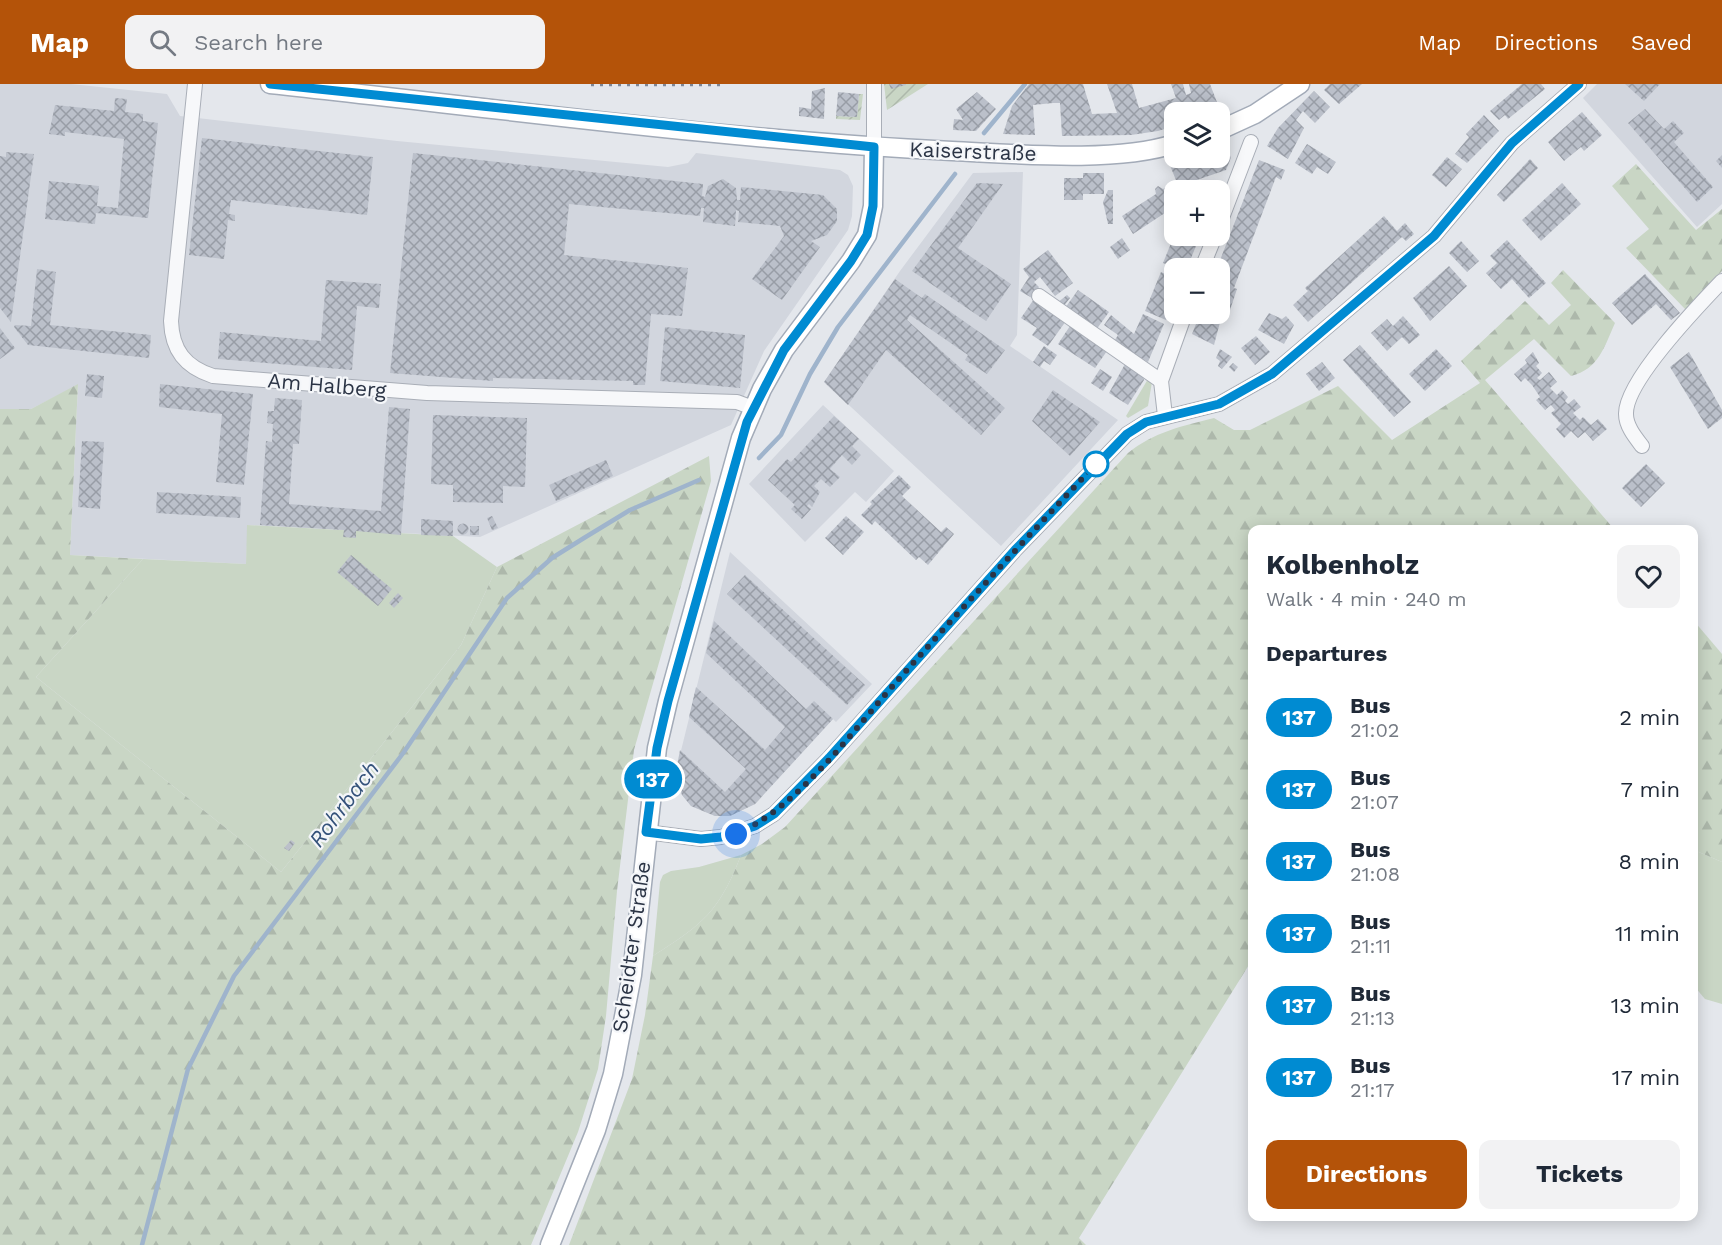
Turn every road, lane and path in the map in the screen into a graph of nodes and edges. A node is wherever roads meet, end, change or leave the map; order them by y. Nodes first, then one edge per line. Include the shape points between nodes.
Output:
1 (195, 84) edge
2 (270, 84) edge
3 (874, 84) edge
4 (1300, 84) edge
5 (1579, 84) edge
6 (1230, 125) edge
7 (1251, 142) dead end
8 (874, 147) junction
9 (1164, 147) edge
10 (1230, 197) edge
11 (1722, 281) edge
12 (1040, 296) dead end
13 (1181, 324) edge
14 (1161, 381) junction
15 (753, 408) junction
16 (1165, 416) junction
17 (1642, 446) dead end
18 (646, 832) junction
19 (550, 1245) edge

1 - 15 street, Am Halberg via 171,333 179,353 198,371 213,376 428,393 737,402
2 - 8 main road, Kaiserstraße
3 - 8 street
4 - 6 main road
5 - 16 street via 1512,143 1434,236 1272,374 1219,404
7 - 10 street
8 - 9 main road, Kaiserstraße via 1077,154 1144,152
8 - 15 main road, Scheidter Straße via 873,206 867,235 784,350
11 - 17 street via 1642,374 1629,396 1626,415 1632,434
12 - 14 street
13 - 14 street
14 - 16 street
15 - 18 main road, Scheidter Straße via 741,438 668,701 657,748
16 - 18 street via 1129,432 1015,550 774,814 755,826 721,837 701,839
18 - 19 main road, Scheidter Straße via 632,975 613,1074 596,1130

